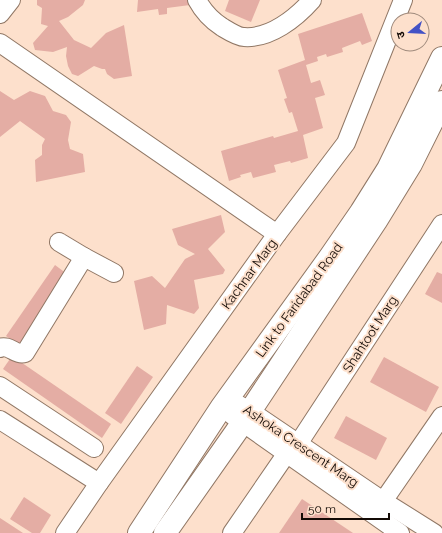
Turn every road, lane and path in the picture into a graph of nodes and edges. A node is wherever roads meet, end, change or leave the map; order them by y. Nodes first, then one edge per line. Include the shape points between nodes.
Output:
1 (11, 0) edge
2 (197, 0) edge
3 (312, 0) edge
4 (403, 0) edge
5 (0, 14) edge
6 (0, 43) edge
7 (442, 58) edge
8 (442, 102) edge
9 (442, 224) edge
10 (277, 234) junction
11 (59, 242) dead end
12 (84, 257) junction
13 (114, 273) dead end
14 (0, 348) edge
15 (0, 386) edge
16 (224, 403) junction
17 (246, 416) junction
18 (441, 420) edge
19 (3, 427) edge
20 (94, 448) dead end
21 (292, 449) junction
22 (99, 483) junction
23 (379, 508) junction
24 (65, 533) edge
25 (139, 533) edge
26 (165, 533) edge
27 (232, 533) edge
28 (400, 533) edge
29 (434, 533) edge

1 - 5 street
2 - 3 street via 201,8 217,24 243,38 274,31 305,9
4 - 10 street, Kachnar Marg via 346,143
6 - 10 street
7 - 16 main road, Link to Faridabad Road via 388,169 361,212
8 - 17 main road, Link to Faridabad Road via 411,164 376,221
9 - 21 street, Shahtoot Marg
10 - 22 street, Kachnar Marg
11 - 12 street
12 - 13 street
12 - 14 street via 25,353 19,354 3,346
15 - 20 street
16 - 17 street, Ashoka Crescent Marg
16 - 25 main road, Link to Faridabad Road
17 - 21 street, Ashoka Crescent Marg
17 - 26 main road, Link to Faridabad Road
18 - 23 street
19 - 22 street
21 - 23 street, Ashoka Crescent Marg
21 - 27 street, Shahtoot Marg
22 - 24 street, Kachnar Marg
23 - 28 street
23 - 29 street, Ashoka Crescent Marg

